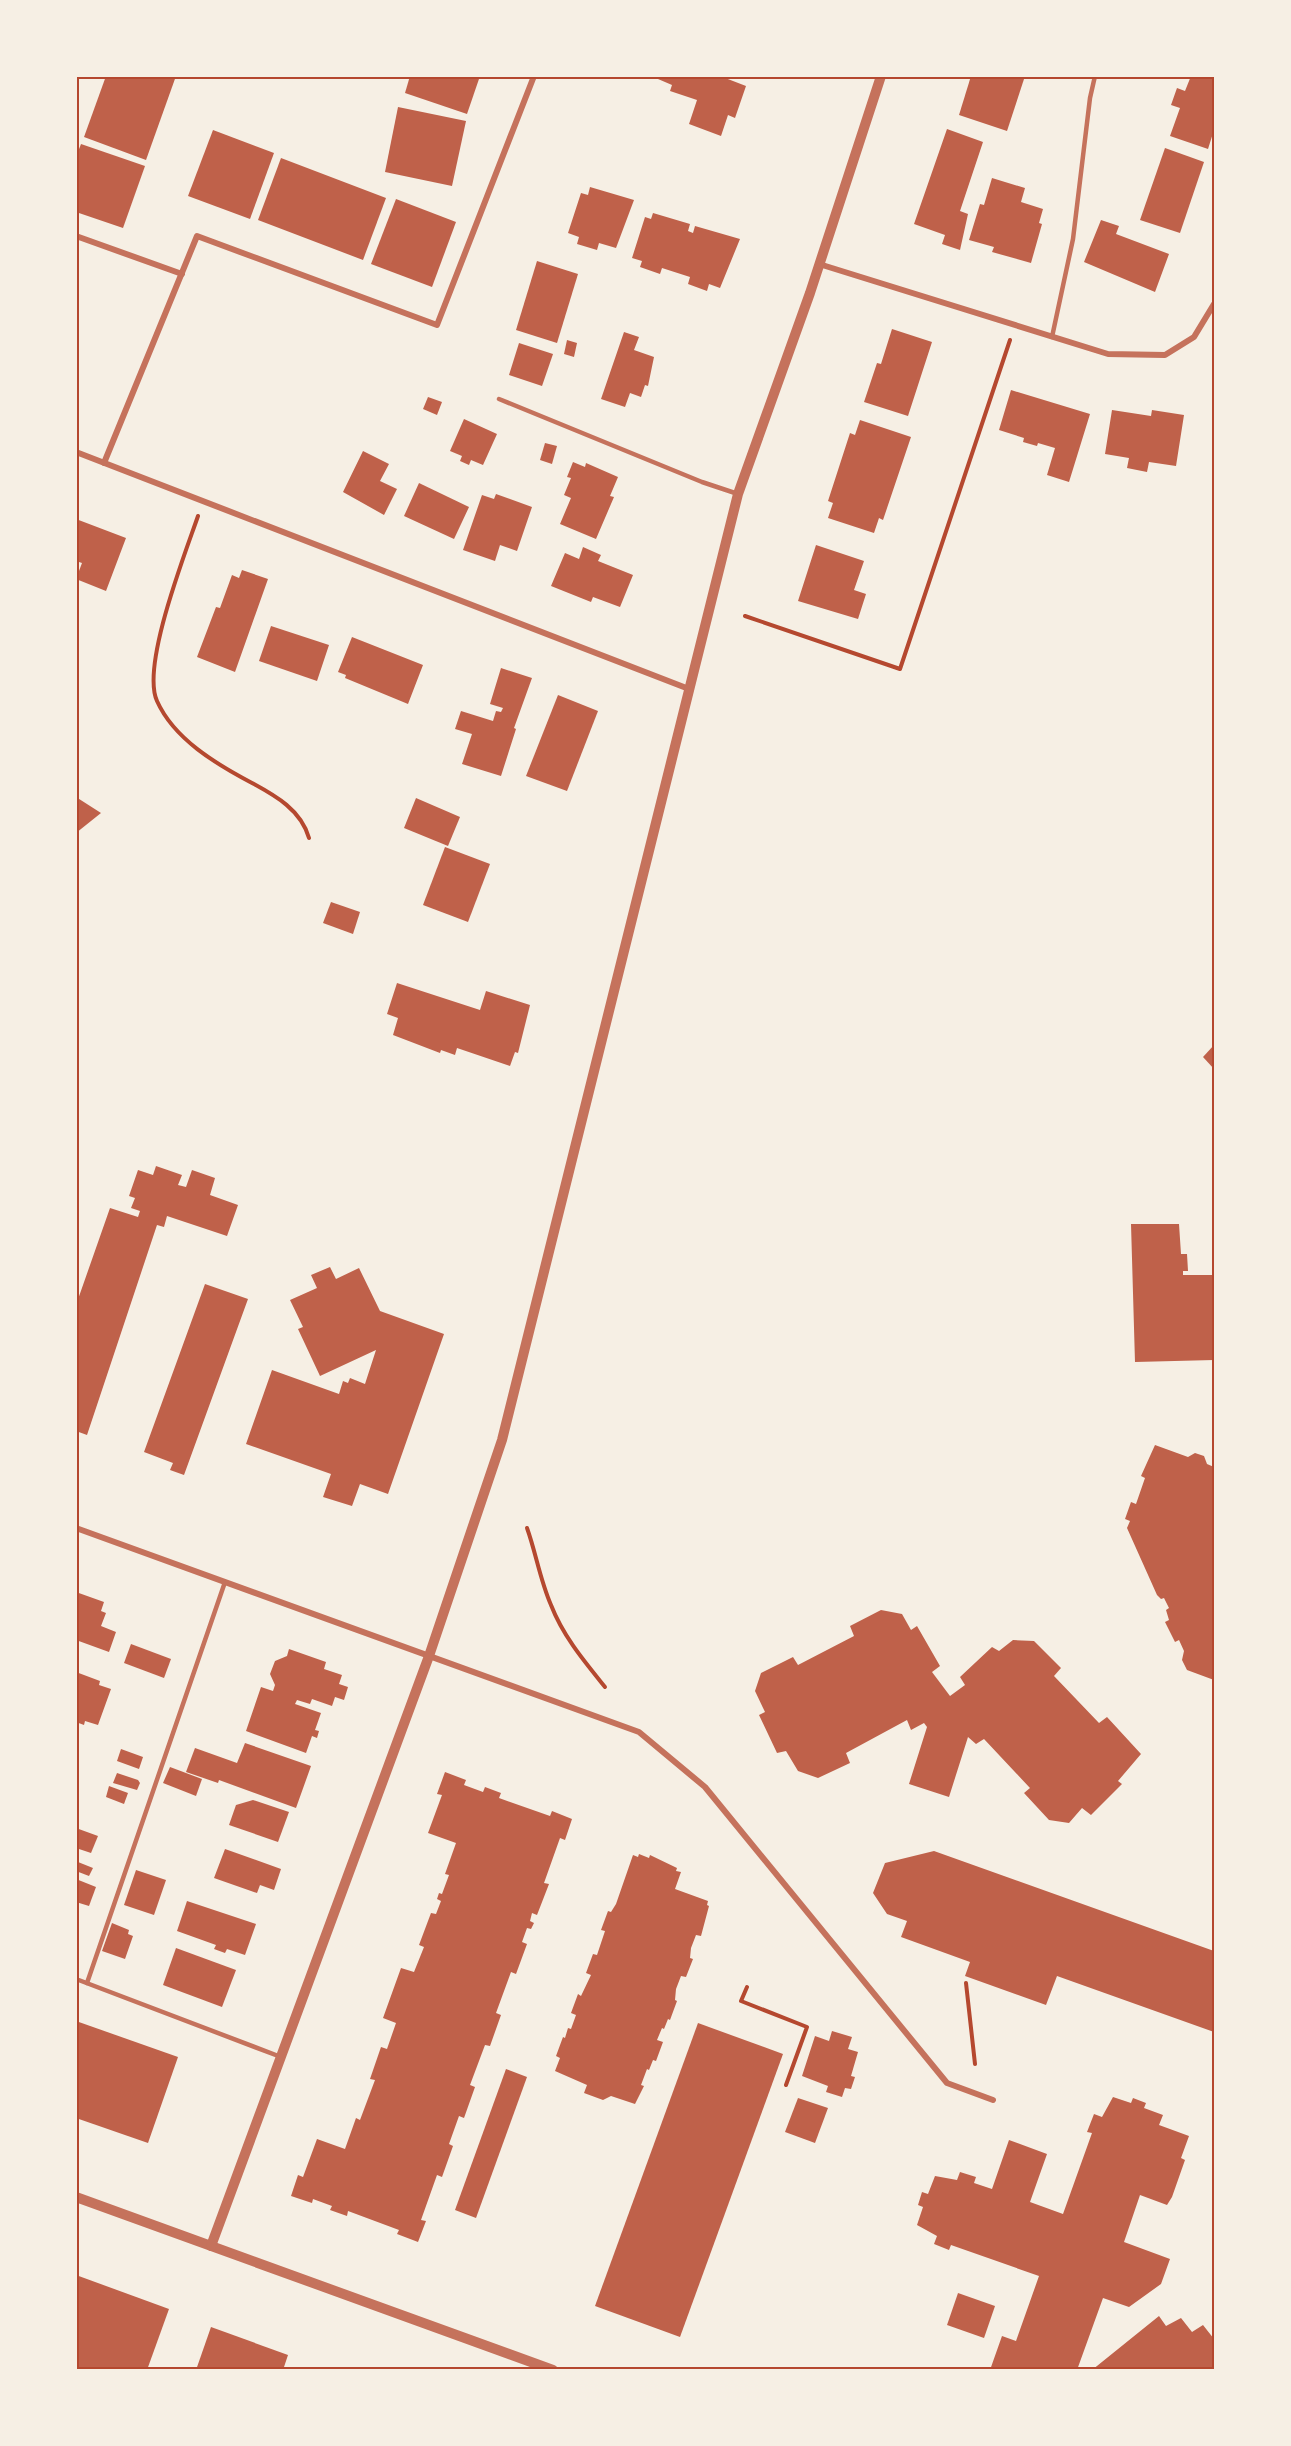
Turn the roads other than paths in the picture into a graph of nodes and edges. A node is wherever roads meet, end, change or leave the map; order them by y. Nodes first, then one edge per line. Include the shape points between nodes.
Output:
1 (534, 76) edge
2 (881, 76) edge
3 (1095, 76) edge
4 (76, 236) edge
5 (818, 264) junction
6 (182, 274) junction
7 (1215, 304) edge
8 (1052, 337) junction
9 (499, 399) dead end
10 (76, 452) edge
11 (104, 463) junction
12 (738, 494) junction
13 (689, 689) junction
14 (76, 1528) edge
15 (225, 1582) junction
16 (429, 1656) junction
17 (76, 1979) edge
18 (87, 1983) junction
19 (281, 2057) junction
20 (993, 2100) dead end
21 (76, 2197) edge
22 (211, 2246) junction
23 (553, 2370) edge

1 - 6 street via 437,325 197,236
2 - 5 street
3 - 8 lane via 1073,239
4 - 6 street
5 - 8 street
5 - 12 street
6 - 11 street
7 - 8 street via 1194,337 1165,355 1108,354
9 - 12 lane
10 - 11 street
11 - 13 street
12 - 13 street
13 - 16 street via 502,1440
14 - 15 street
15 - 16 street
15 - 18 lane
16 - 19 street
16 - 20 street via 639,1732 705,1787 947,2083
17 - 18 lane
18 - 19 lane
19 - 22 street
21 - 22 street
22 - 23 street

